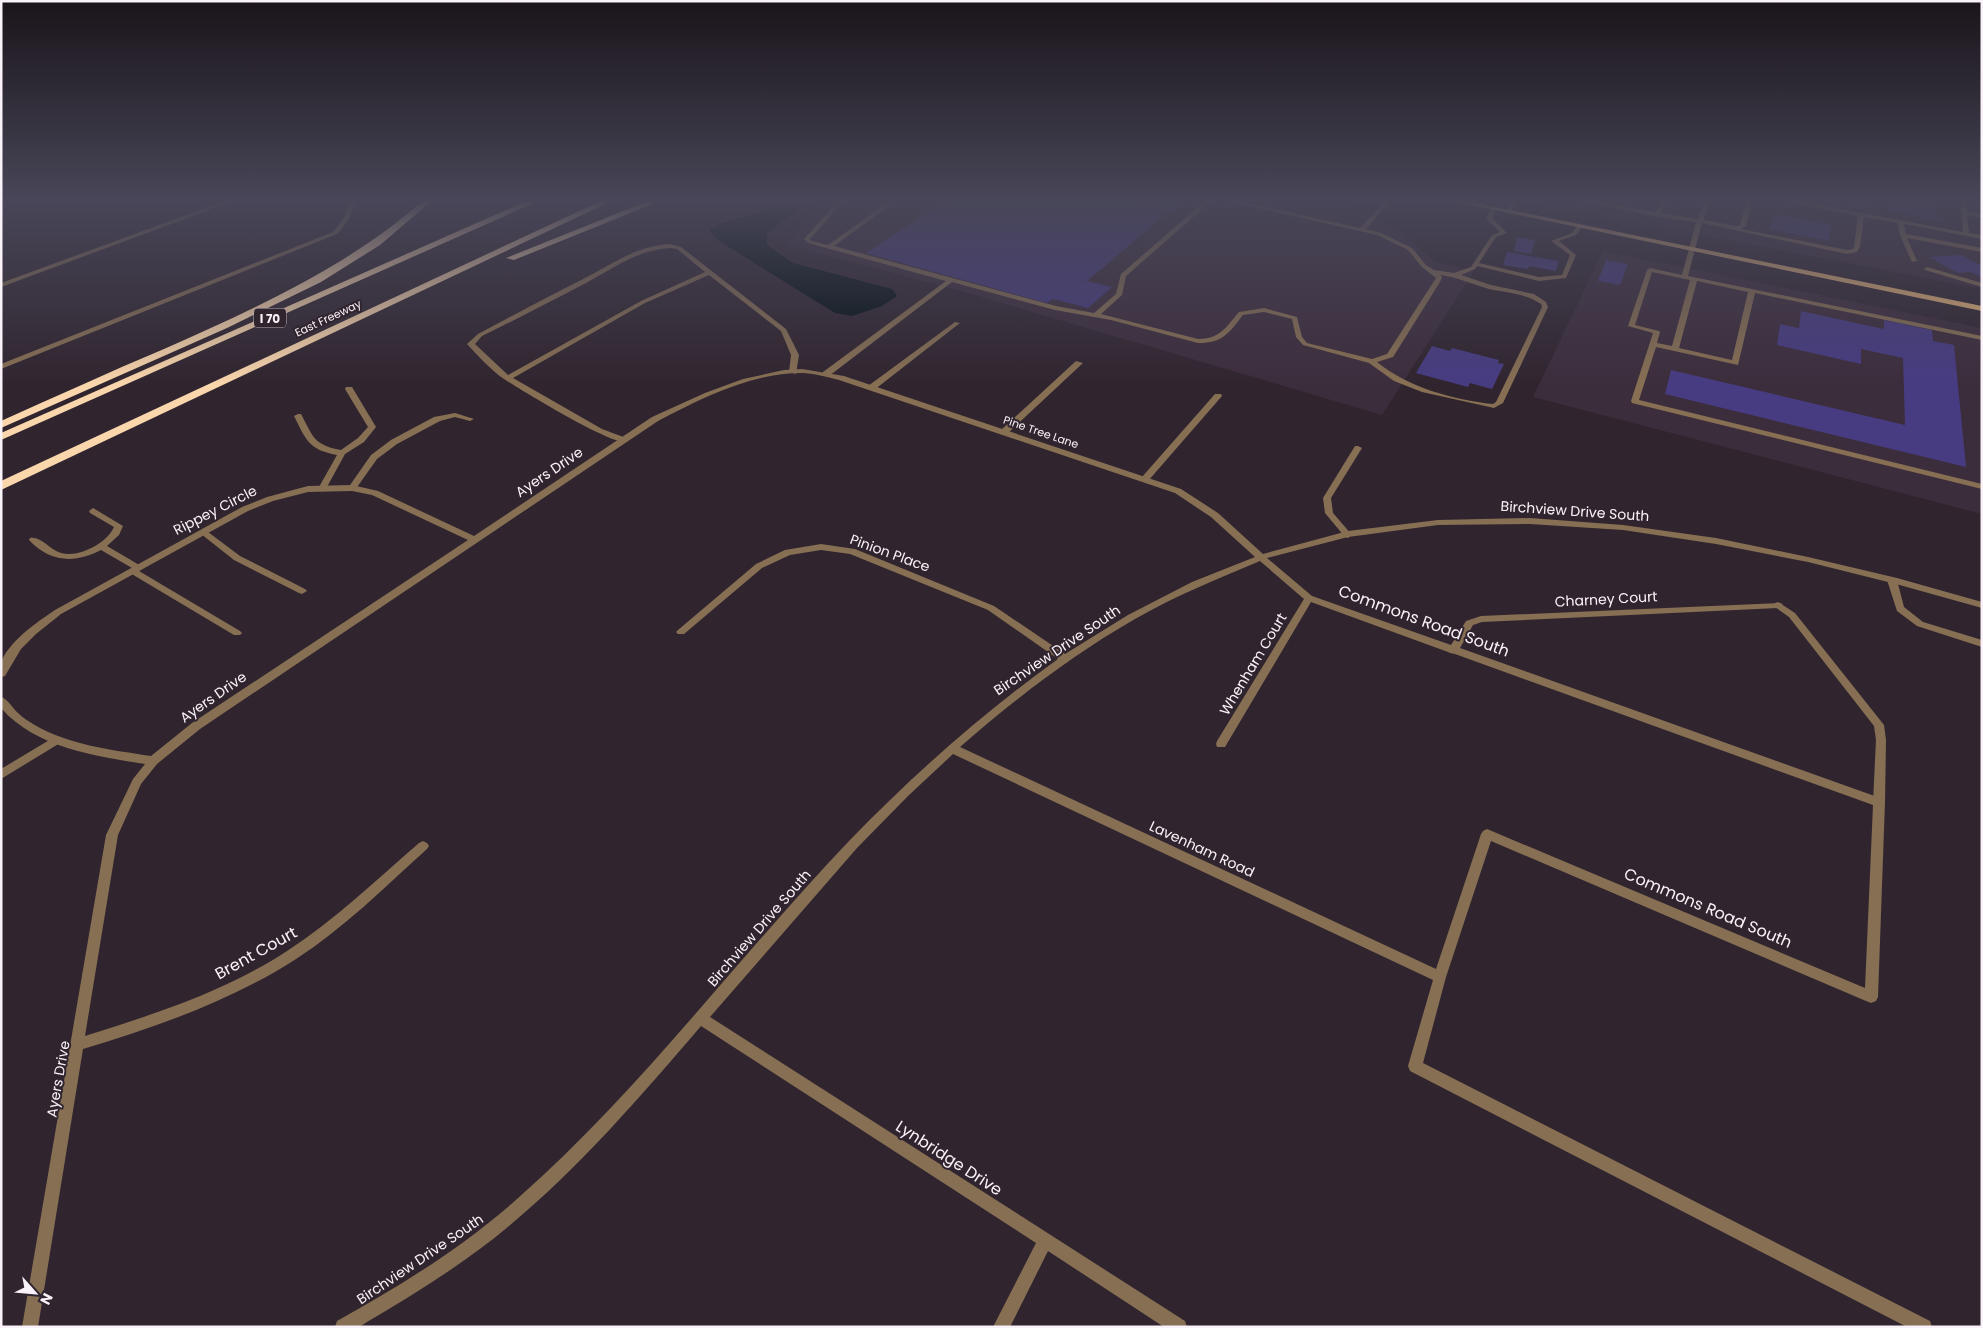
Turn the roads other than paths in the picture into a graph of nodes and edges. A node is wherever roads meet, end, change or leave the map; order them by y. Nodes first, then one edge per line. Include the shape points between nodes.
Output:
1 (67, 261) edge
2 (265, 261) edge
3 (347, 261) edge
4 (398, 261) edge
5 (481, 261) edge
6 (502, 261) edge
7 (619, 261) edge
8 (696, 261) edge
9 (881, 261) edge
10 (1139, 261) edge
11 (1420, 261) edge
12 (1477, 261) edge
13 (1570, 261) edge
14 (1689, 261) edge
15 (1746, 261) edge
16 (1475, 264) junction
17 (1927, 269) dead end
18 (710, 272) junction
19 (1435, 272) junction
20 (1455, 275) junction
21 (1685, 277) junction
22 (1694, 279) junction
23 (951, 280) junction
24 (1, 285) edge
25 (1982, 285) edge
26 (1752, 291) junction
27 (1982, 309) edge
28 (377, 310) junction
29 (1096, 315) junction
30 (957, 323) dead end
31 (1982, 338) edge
32 (1653, 344) junction
33 (1675, 349) junction
34 (1372, 361) junction
35 (1079, 362) dead end
36 (1, 367) edge
37 (793, 372) junction
38 (826, 374) junction
39 (507, 378) junction
40 (871, 388) junction
41 (349, 389) dead end
42 (1218, 396) dead end
43 (298, 416) dead end
44 (470, 419) dead end
45 (1, 425) edge
46 (1004, 432) junction
47 (1, 437) edge
48 (623, 440) junction
49 (1358, 448) dead end
50 (342, 453) junction
51 (1145, 479) junction
52 (1, 486) edge
53 (323, 487) junction
54 (1982, 487) edge
55 (352, 488) junction
56 (93, 511) dead end
57 (204, 532) junction
58 (1348, 535) junction
59 (33, 540) dead end
60 (475, 540) junction
61 (101, 546) junction
62 (1263, 557) junction
63 (136, 570) junction
64 (1892, 580) junction
65 (302, 591) dead end
66 (1309, 598) junction
67 (1982, 605) edge
68 (681, 632) dead end
69 (237, 633) dead end
70 (1982, 644) edge
71 (1454, 651) junction
72 (5, 656) edge
73 (1066, 659) junction
74 (1, 673) edge
75 (1, 701) edge
76 (56, 740) junction
77 (1220, 744) dead end
78 (951, 748) junction
79 (152, 761) junction
80 (1, 775) edge
81 (1879, 802) junction
82 (423, 846) dead end
83 (1440, 977) junction
84 (700, 1018) junction
85 (79, 1044) junction
86 (1045, 1241) junction
87 (30, 1327) edge
88 (343, 1327) edge
89 (1001, 1327) edge
90 (1179, 1327) edge
91 (1924, 1327) edge

1 - 24 street
2 - 36 street
3 - 45 highway via 302,288
4 - 47 highway, East Freeway / I 70
5 - 28 highway, East Freeway
6 - 28 highway
7 - 39 street via 475,338 471,344
8 - 18 street
9 - 23 street
10 - 29 street via 1123,275 1119,295
11 - 19 street
12 - 16 street
13 - 16 street via 1564,276 1539,279
14 - 21 street
15 - 27 main road
16 - 20 street via 1473,268
17 - 25 street
18 - 37 street via 784,330 795,355
18 - 39 street via 643,302
19 - 20 street
19 - 34 street via 1439,277 1437,282 1390,355
20 - 34 street via 1490,287 1532,295 1544,303 1545,307 1500,403 1484,405 1410,386 1394,380
21 - 22 street
21 - 32 street via 1650,270 1630,326 1657,332
22 - 26 street
22 - 33 street
23 - 29 street via 1055,308
23 - 38 street
26 - 31 street
26 - 33 street via 1735,363
28 - 52 highway, East Freeway
29 - 34 street via 1208,342 1220,337 1241,313 1264,310 1295,318 1299,337 1306,344
30 - 40 street
32 - 33 street
32 - 54 street via 1635,401
35 - 46 street
37 - 38 street, Pine Tree Lane
37 - 48 street, Ayers Drive via 720,389 655,419
38 - 40 street, Pine Tree Lane
39 - 48 street
40 - 46 street, Pine Tree Lane
41 - 50 street via 372,427 361,440
42 - 51 street
43 - 50 street via 316,448
44 - 55 street via 455,415 437,419 394,442 374,457
46 - 51 street, Pine Tree Lane
48 - 60 street, Ayers Drive
49 - 58 street via 1327,498 1329,513
50 - 53 street
51 - 62 street, Pine Tree Lane via 1197,501
53 - 55 street, Rippey Circle
53 - 57 street, Rippey Circle via 270,499
55 - 60 street, Rippey Circle via 375,493
56 - 61 street via 119,526 114,536
57 - 63 street, Rippey Circle
57 - 65 street via 237,558
58 - 62 street, Birchview Drive South
58 - 64 street, Birchview Drive South via 1423,525 1500,520 1572,523 1646,530
59 - 61 street via 60,556 82,554
60 - 79 street, Ayers Drive via 196,726
61 - 63 street
62 - 66 street, Commons Road South
62 - 73 street, Birchview Drive South via 1176,593
63 - 69 street
63 - 72 street, Rippey Circle via 58,612
64 - 67 street, Birchview Drive South
64 - 70 street via 1900,609 1920,624
66 - 71 street, Commons Road South
66 - 77 street, Whenham Court
68 - 73 street, Pinion Place via 759,566 788,552 821,547 852,551 991,608
71 - 81 street, Commons Road South
71 - 81 street, Charney Court via 1469,622 1481,619 1778,605 1792,615 1879,725
72 - 74 street, Rippey Circle
73 - 78 street, Birchview Drive South via 1019,690
75 - 76 street via 24,723
76 - 79 street via 100,753
76 - 80 street
78 - 83 street, Lavenham Road
78 - 84 street, Birchview Drive South via 820,881
79 - 85 street, Ayers Drive via 137,782 112,835
81 - 83 street, Commons Road South via 1871,997 1487,834
82 - 85 street, Brent Court via 337,921 292,955 239,984 125,1030
83 - 91 street, Commons Road South via 1415,1066
84 - 86 street, Lynbridge Drive
84 - 88 street, Birchview Drive South via 550,1180 482,1237
85 - 87 street, Ayers Drive
86 - 89 street
86 - 90 street, Lynbridge Drive

